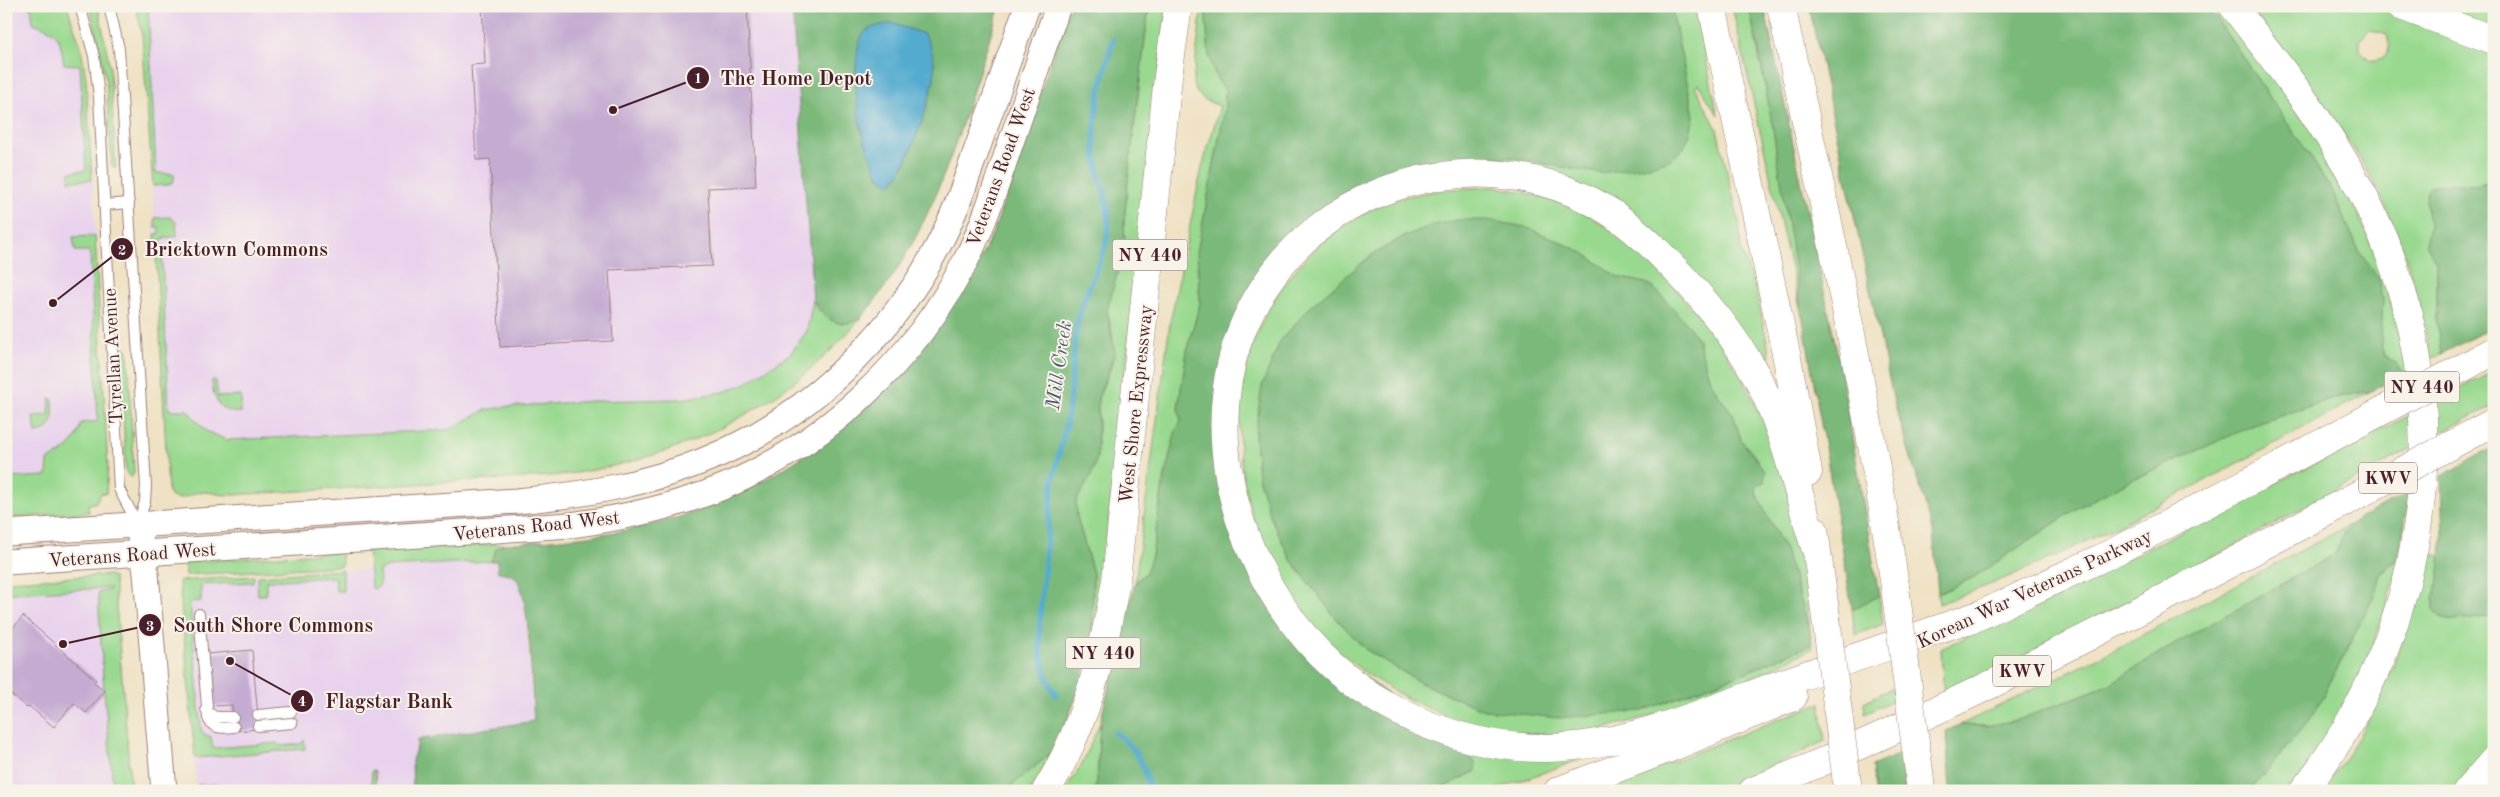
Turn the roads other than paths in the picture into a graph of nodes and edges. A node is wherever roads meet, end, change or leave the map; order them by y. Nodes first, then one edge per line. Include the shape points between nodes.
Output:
1 (80, 6) edge
2 (109, 6) edge
3 (1027, 6) edge
4 (1058, 6) edge
5 (1178, 6) edge
6 (1712, 6) edge
7 (1781, 6) edge
8 (2233, 6) edge
9 (2401, 6) edge
10 (2494, 40) edge
11 (130, 203) junction
12 (104, 205) junction
13 (2494, 351) edge
14 (2494, 422) edge
15 (516, 501) junction
16 (456, 504) junction
17 (138, 524) junction
18 (518, 530) junction
19 (6, 533) edge
20 (355, 539) junction
21 (1815, 547) junction
22 (143, 552) junction
23 (6, 562) edge
24 (1985, 613) junction
25 (199, 614) dead end
26 (291, 712) dead end
27 (234, 722) dead end
28 (292, 723) dead end
29 (2494, 760) edge
30 (2494, 775) edge
31 (1920, 781) edge
32 (164, 791) edge
33 (1046, 791) edge
34 (1558, 791) edge
35 (1753, 791) edge
36 (1848, 791) edge
37 (2302, 791) edge
38 (2467, 791) edge
39 (2483, 791) edge

1 - 12 lane, Tyrellan Avenue via 94,56 99,96
2 - 11 lane, Tyrellan Avenue via 119,49
3 - 15 street, Veterans Road West via 965,183 938,246 900,307 853,360 792,411 706,460 605,490
4 - 18 street, Veterans Road West via 983,223 965,260 927,324 870,388 797,447 724,487 638,514
5 - 33 highway, West Shore Expressway / NY 440 via 1113,596 1093,687 1067,751
6 - 21 highway via 1798,414 1814,509
7 - 31 highway, bridge via 1854,345 1879,484
8 - 37 highway, NY 440 via 2322,125 2372,212 2405,302 2422,389 2422,493 2413,554 2396,620 2360,706 2324,764
9 - 10 highway
11 - 12 lane
11 - 17 lane, Tyrellan Avenue via 146,486
12 - 17 lane, Tyrellan Avenue via 119,489
13 - 24 highway, Korean War Veterans Parkway, bridge via 2112,553
14 - 35 highway, KWV, bridge via 2006,678 1885,735
15 - 16 street, Veterans Road West
15 - 18 street
16 - 17 street, Veterans Road West
16 - 20 street via 377,518 365,524
17 - 19 street, Veterans Road West
17 - 22 street, Tyrellan Avenue
18 - 20 street, Veterans Road West
20 - 22 street, Veterans Road West
21 - 24 highway via 1780,429 1739,346 1702,298 1657,251 1617,217 1571,192 1523,178 1473,172 1420,178 1376,193 1330,219 1280,265 1254,304 1237,345 1226,391 1224,441 1227,466 1245,537 1266,584 1299,631 1340,672 1390,707 1439,729 1488,742 1540,748 1614,740 1675,722
21 - 36 highway, bridge
22 - 23 street, Veterans Road West
22 - 32 street, Tyrellan Avenue
24 - 34 highway, Korean War Veterans Parkway via 1751,716
25 - 27 lane via 209,722 214,726
26 - 28 lane via 258,720
29 - 38 highway
30 - 39 highway

